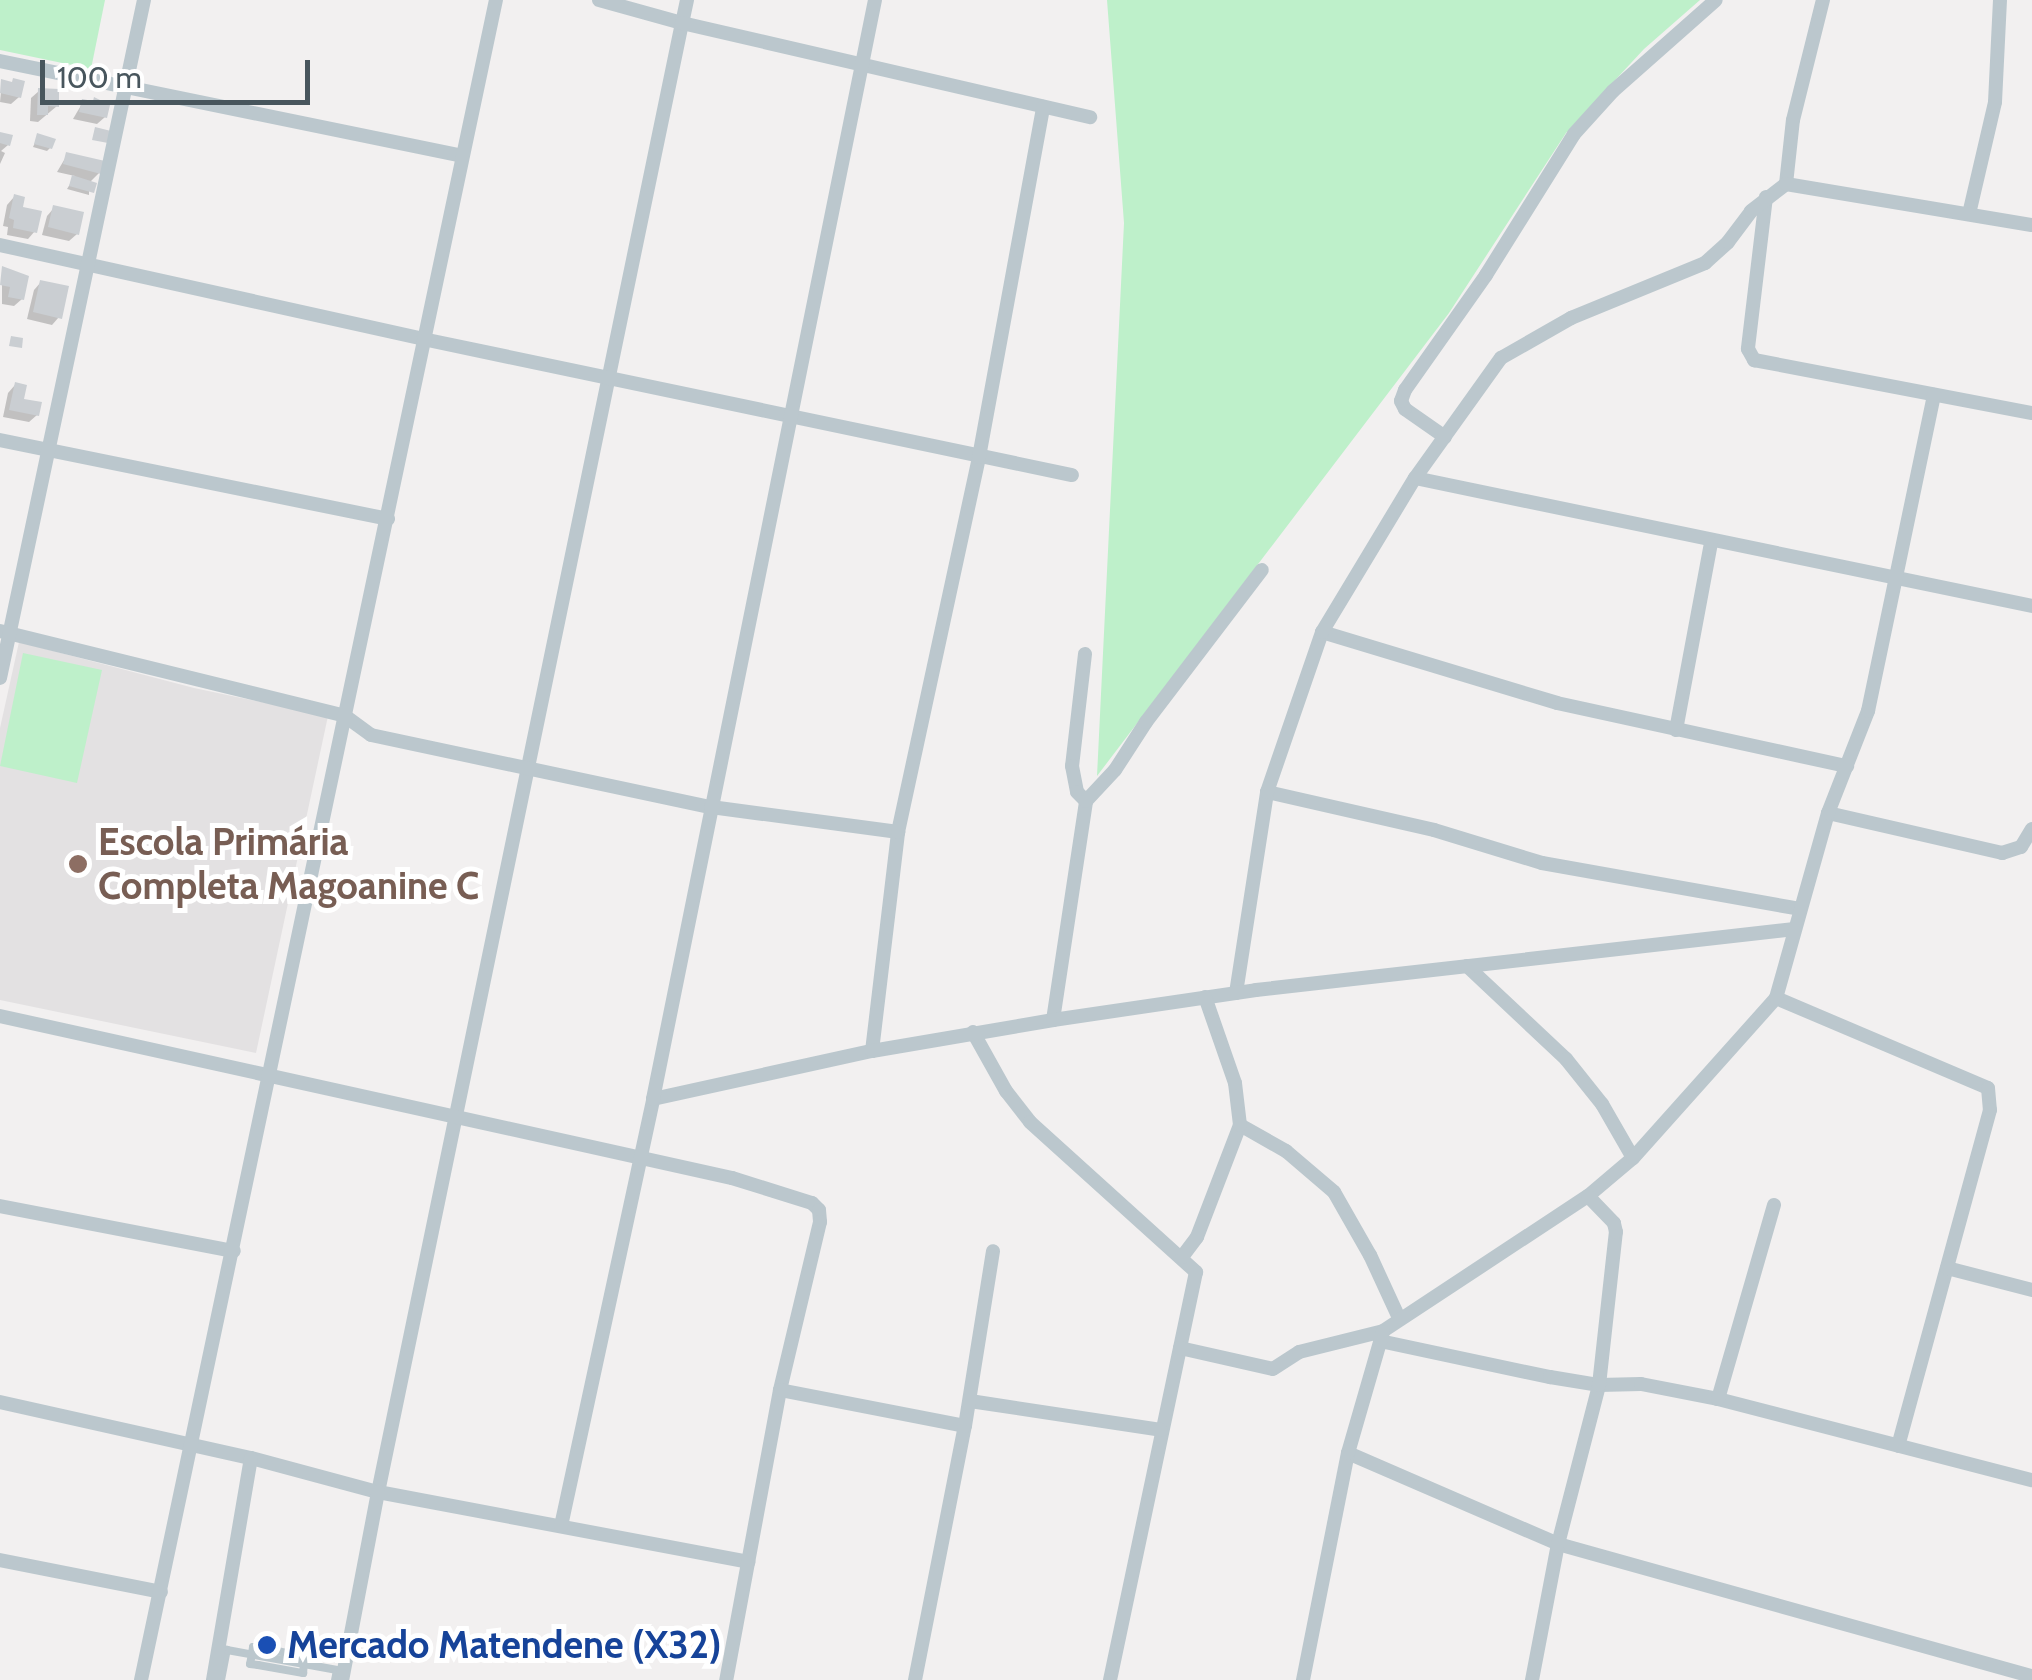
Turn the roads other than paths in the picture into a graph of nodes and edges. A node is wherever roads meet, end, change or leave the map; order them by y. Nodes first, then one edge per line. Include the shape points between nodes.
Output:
1 (144, 0) edge
2 (496, 0) edge
3 (599, 0) edge
4 (687, 0) edge
5 (875, 0) edge
6 (1716, 0) edge
7 (1823, 0) edge
8 (2000, 0) edge
9 (682, 22) junction
10 (0, 61) edge
11 (862, 63) junction
12 (126, 88) junction
13 (1044, 107) junction
14 (1090, 117) dead end
15 (462, 156) junction
16 (1786, 184) junction
17 (1766, 196) junction
18 (1970, 214) junction
19 (2032, 225) edge
20 (0, 245) edge
21 (88, 264) junction
22 (423, 339) junction
23 (608, 375) junction
24 (1934, 395) junction
25 (2032, 414) edge
26 (792, 416) junction
27 (1445, 437) junction
28 (0, 440) edge
29 (50, 450) junction
30 (979, 457) junction
31 (1072, 474) dead end
32 (1415, 478) junction
33 (388, 519) junction
34 (1711, 543) junction
35 (1262, 570) dead end
36 (1893, 579) junction
37 (2032, 606) edge
38 (5, 632) edge
39 (1322, 632) junction
40 (1085, 654) dead end
41 (0, 678) edge
42 (345, 716) junction
43 (1676, 730) junction
44 (1846, 766) junction
45 (526, 769) junction
46 (1267, 792) junction
47 (1086, 802) junction
48 (711, 807) junction
49 (1828, 814) junction
50 (2032, 829) edge
51 (898, 832) junction
52 (1800, 909) junction
53 (1794, 929) junction
54 (1467, 966) junction
55 (1236, 993) junction
56 (1205, 998) junction
57 (1776, 998) junction
58 (0, 1016) edge
59 (1052, 1020) junction
60 (973, 1032) junction
61 (872, 1051) junction
62 (270, 1074) junction
63 (653, 1098) junction
64 (454, 1117) junction
65 (1240, 1125) junction
66 (640, 1158) junction
67 (1634, 1158) junction
68 (1588, 1196) junction
69 (1774, 1205) dead end
70 (0, 1206) edge
71 (234, 1251) junction
72 (993, 1251) dead end
73 (1182, 1257) junction
74 (1947, 1268) junction
75 (2032, 1290) edge
76 (1399, 1318) junction
77 (1382, 1336) junction
78 (1180, 1348) junction
79 (1599, 1385) junction
80 (780, 1390) junction
81 (1718, 1399) junction
82 (970, 1400) junction
83 (0, 1402) edge
84 (966, 1426) junction
85 (1161, 1430) junction
86 (1898, 1446) junction
87 (193, 1448) junction
88 (1348, 1453) junction
89 (251, 1458) junction
90 (2032, 1480) edge
91 (378, 1492) junction
92 (560, 1526) junction
93 (1558, 1544) junction
94 (0, 1560) edge
95 (748, 1562) junction
96 (161, 1592) junction
97 (252, 1654) junction
98 (304, 1664) junction
99 (2032, 1676) edge
100 (141, 1680) edge
101 (213, 1680) edge
102 (221, 1680) edge
103 (338, 1680) edge
104 (726, 1680) edge
105 (915, 1680) edge
106 (1110, 1680) edge
107 (1303, 1680) edge
108 (1532, 1680) edge

1 - 12 street
2 - 15 street
3 - 9 street
4 - 9 street
5 - 11 street
6 - 27 street via 1574,134 1405,390 1405,408
7 - 16 street via 1793,120
8 - 18 street via 1994,102
9 - 11 street
9 - 23 street
10 - 12 street
11 - 13 street
11 - 26 street
12 - 15 street
12 - 21 street
13 - 14 street
13 - 30 street
15 - 22 street
16 - 17 street
16 - 18 street
17 - 24 street via 1748,348 1754,360
17 - 27 street via 1704,262 1515,347 1471,395
18 - 19 street
20 - 21 street
21 - 22 street
21 - 29 street
22 - 23 street
22 - 33 street
23 - 26 street
23 - 45 street
24 - 25 street
24 - 36 street
26 - 30 street
26 - 48 street
27 - 32 street
28 - 29 street
29 - 33 street
29 - 38 street
30 - 31 street
30 - 51 street
32 - 34 street
32 - 39 street
33 - 42 street
34 - 36 street
34 - 43 street
35 - 47 street
36 - 37 street
36 - 44 street via 1868,710
38 - 41 street
38 - 42 street
39 - 43 street via 1557,703
39 - 46 street
40 - 47 street via 1072,766 1076,792
42 - 45 street via 371,735
42 - 62 street
43 - 44 street
44 - 49 street
45 - 48 street
45 - 64 street
46 - 52 street via 1577,870
46 - 55 street
47 - 59 street
48 - 51 street
48 - 63 street
49 - 50 street via 2002,853 2021,846
49 - 52 street
51 - 61 street
52 - 53 street
53 - 54 street
53 - 57 street
54 - 55 street
54 - 67 street via 1566,1059
55 - 56 street
56 - 59 street
56 - 65 street via 1234,1082
57 - 67 street
57 - 74 street via 1988,1088 1990,1110
58 - 62 street
59 - 60 street
60 - 61 street
60 - 73 street via 1030,1122
61 - 63 street
62 - 64 street
62 - 71 street
63 - 66 street
64 - 66 street
64 - 91 street
65 - 73 street via 1197,1237
65 - 76 street via 1286,1151 1334,1192
66 - 80 street via 749,1183 819,1210
66 - 92 street
67 - 68 street
68 - 76 street
68 - 79 street via 1616,1232
69 - 81 street
70 - 71 street
71 - 87 street
72 - 82 street
73 - 78 street via 1196,1272 1196,1284
74 - 75 street
74 - 86 street
76 - 77 street
77 - 78 street via 1299,1352 1273,1369
77 - 79 street
77 - 88 street
78 - 85 street
79 - 81 street via 1641,1384
79 - 93 street
80 - 84 street
80 - 95 street
81 - 86 street
82 - 84 street
82 - 85 street
83 - 87 street
84 - 105 street
85 - 106 street
86 - 90 street
87 - 89 street
87 - 96 street
88 - 93 street
88 - 107 street
89 - 91 street
89 - 101 street
91 - 92 street
91 - 103 street
92 - 95 street
93 - 99 street
93 - 108 street
94 - 96 street
95 - 104 street
96 - 100 street
97 - 98 lane via 253,1647 306,1657
97 - 98 lane via 250,1664 258,1666 302,1673
97 - 102 lane via 227,1650
98 - 103 lane via 337,1670

